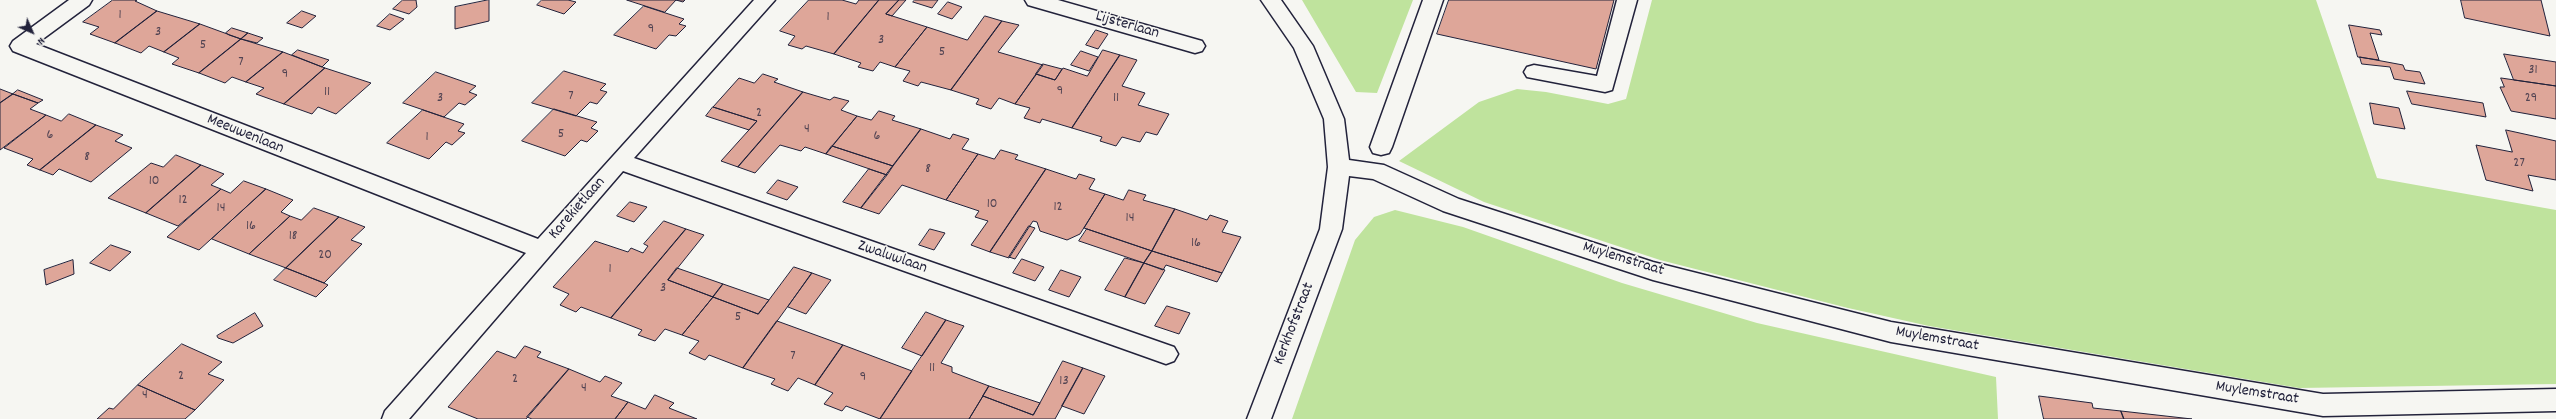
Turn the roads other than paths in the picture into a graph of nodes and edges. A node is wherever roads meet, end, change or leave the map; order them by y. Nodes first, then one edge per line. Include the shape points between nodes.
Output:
1 (82, 0) edge
2 (765, 0) edge
3 (1036, 0) edge
4 (1271, 0) edge
5 (1433, 0) edge
6 (1627, 0) edge
7 (1194, 46) dead end
8 (1534, 72) dead end
9 (1381, 147) dead end
10 (619, 161) junction
11 (1339, 167) junction
12 (543, 250) junction
13 (1166, 354) dead end
14 (2556, 400) edge
15 (394, 419) edge
16 (1259, 419) edge

1 - 12 street, Meeuwenlaan via 20,46
2 - 10 street, Karekietlaan
3 - 7 street, Lijsterlaan
4 - 11 street, Kerkhofstraat via 1303,46 1334,119
5 - 9 street
6 - 8 street via 1605,85
10 - 12 street, Karekietlaan
10 - 13 street, Zwaluwlaan
11 - 14 street, Muylemstraat via 1376,171 1451,205 1652,271 1891,332 2323,405
11 - 16 street, Kerkhofstraat via 1331,229
12 - 15 street, Karekietlaan

